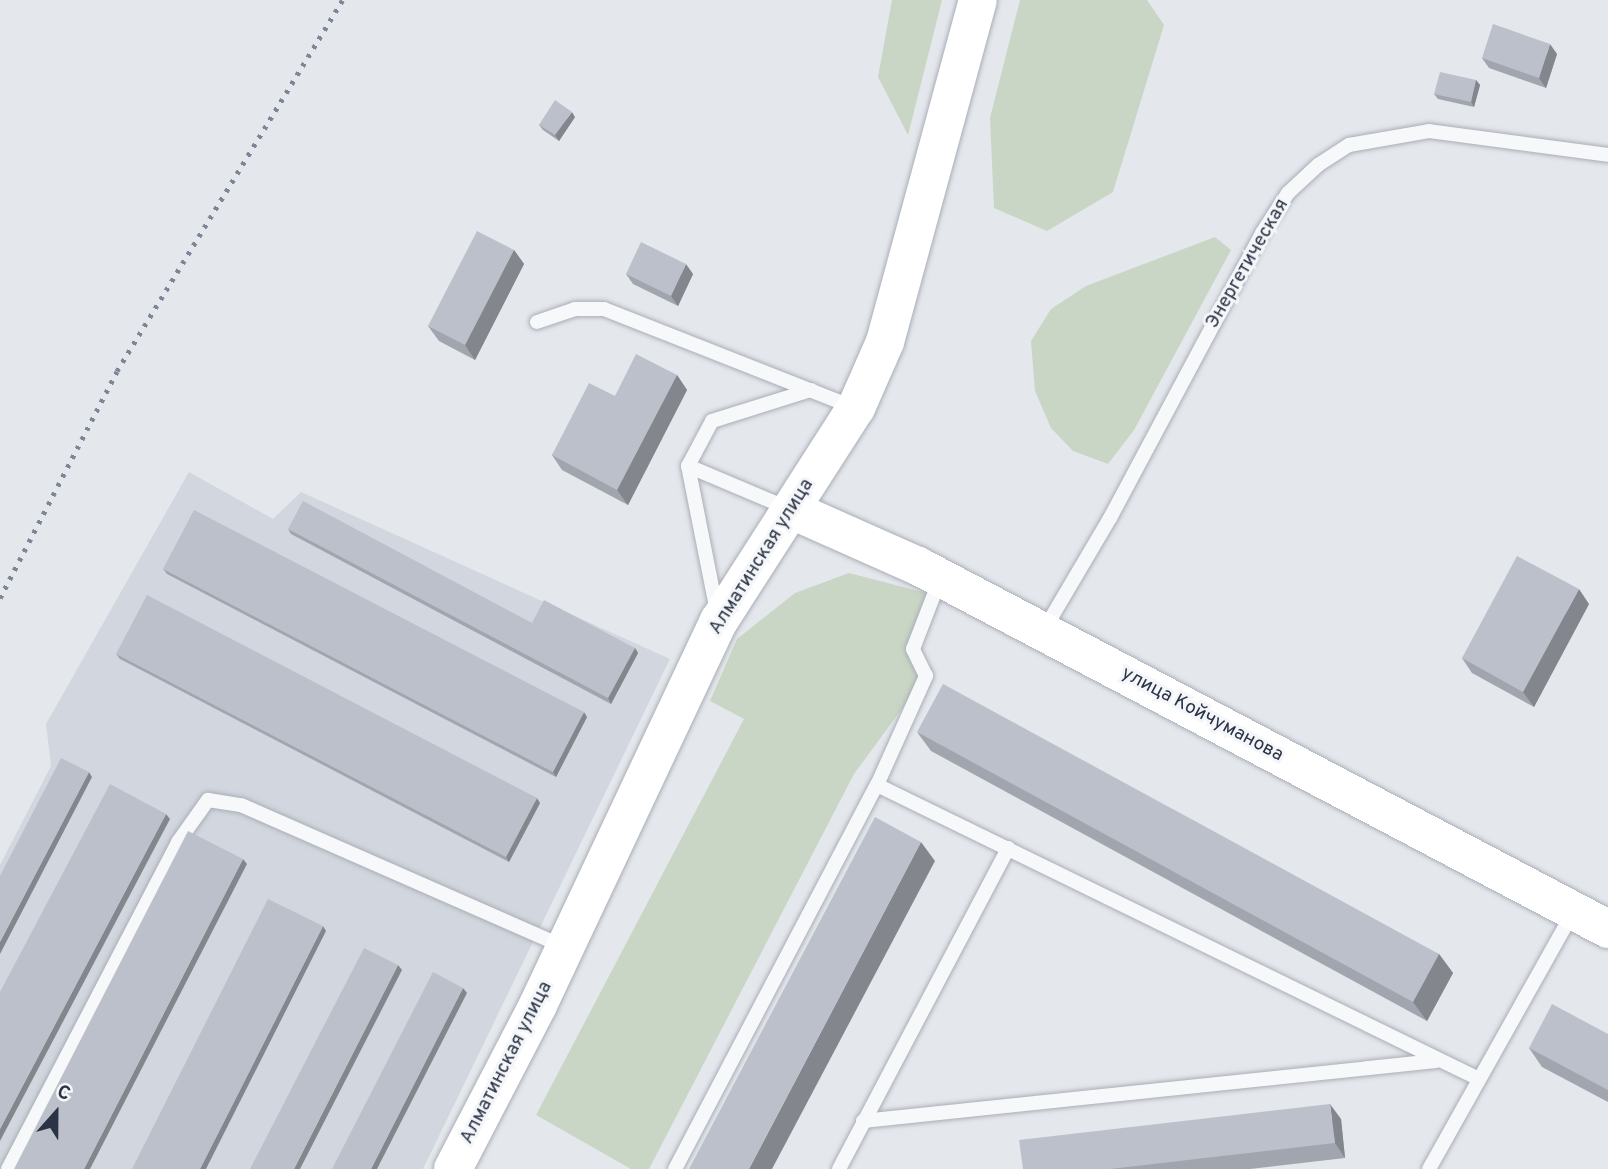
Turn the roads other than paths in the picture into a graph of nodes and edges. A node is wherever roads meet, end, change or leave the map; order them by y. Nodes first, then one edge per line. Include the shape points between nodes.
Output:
1 (978, 0) edge
2 (1608, 155) edge
3 (537, 322) dead end
4 (810, 390) junction
5 (856, 408) junction
6 (688, 466) junction
7 (793, 510) junction
8 (940, 578) junction
9 (719, 621) junction
10 (1044, 632) junction
11 (877, 785) junction
12 (1008, 848) junction
13 (1574, 911) junction
14 (1608, 929) edge
15 (565, 947) junction
16 (1437, 1061) junction
17 (1479, 1079) junction
18 (863, 1121) junction
19 (8, 1169) edge
20 (453, 1169) edge
21 (675, 1169) edge
22 (839, 1169) edge
23 (1429, 1169) edge

1 - 5 street, Алматинская улица via 885,342
2 - 10 lane, Энергетическая via 1429,131 1349,145 1318,165 1288,193 1262,233 1111,518
3 - 4 lane via 575,309 604,309
4 - 5 lane
4 - 6 lane via 712,421
5 - 7 street, Алматинская улица
6 - 7 lane
6 - 9 lane
7 - 8 street, улица Койчуманова
7 - 9 street, Алматинская улица
8 - 10 street, улица Койчуманова
8 - 11 lane via 913,649 926,676
9 - 15 street, Алматинская улица
10 - 13 street, улица Койчуманова
11 - 12 lane
11 - 21 lane
12 - 16 lane
12 - 18 lane
13 - 14 street, улица Койчуманова
13 - 17 lane
15 - 19 lane via 241,805 208,800 178,842
15 - 20 street, Алматинская улица
16 - 17 lane
16 - 18 lane
17 - 23 lane
18 - 22 lane

